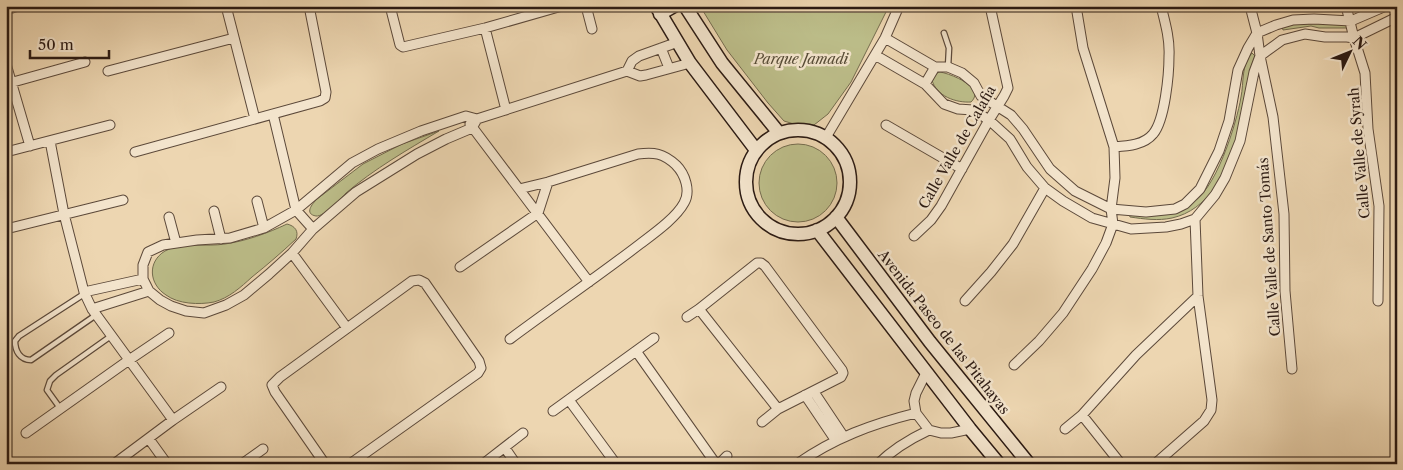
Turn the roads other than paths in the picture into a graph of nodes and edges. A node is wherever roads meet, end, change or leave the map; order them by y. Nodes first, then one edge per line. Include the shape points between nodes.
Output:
1 (18, 6) edge
2 (226, 6) edge
3 (309, 6) edge
4 (390, 6) edge
5 (562, 6) edge
6 (586, 6) edge
7 (674, 6) edge
8 (685, 6) edge
9 (899, 6) edge
10 (990, 6) edge
11 (1076, 6) edge
12 (1161, 6) edge
13 (1250, 6) edge
14 (1346, 6) edge
15 (1386, 6) edge
16 (6, 10) edge
17 (658, 10) edge
18 (1397, 17) edge
19 (1350, 21) junction
20 (485, 28) junction
21 (592, 29) dead end
22 (944, 33) dead end
23 (1257, 33) junction
24 (234, 38) junction
25 (885, 38) junction
26 (1354, 38) junction
27 (678, 42) junction
28 (661, 48) junction
29 (875, 56) junction
30 (1260, 56) junction
31 (85, 62) dead end
32 (690, 62) junction
33 (6, 64) edge
34 (935, 67) junction
35 (948, 67) junction
36 (669, 68) junction
37 (108, 71) dead end
38 (627, 71) junction
39 (9, 83) edge
40 (925, 84) junction
41 (981, 96) junction
42 (998, 106) junction
43 (506, 110) junction
44 (973, 110) junction
45 (273, 114) junction
46 (466, 116) junction
47 (255, 119) junction
48 (477, 119) junction
49 (989, 120) junction
50 (886, 125) dead end
51 (110, 126) dead end
52 (472, 128) junction
53 (779, 133) junction
54 (825, 139) junction
55 (50, 141) junction
56 (30, 146) junction
57 (1114, 147) junction
58 (756, 150) junction
59 (6, 152) edge
60 (135, 152) dead end
61 (962, 169) junction
62 (548, 182) junction
63 (1045, 188) junction
64 (519, 189) junction
65 (123, 200) dead end
66 (257, 201) dead end
67 (1111, 209) junction
68 (296, 210) junction
69 (214, 211) dead end
70 (64, 214) junction
71 (538, 214) junction
72 (169, 217) dead end
73 (836, 218) junction
74 (1195, 219) junction
75 (1113, 224) junction
76 (264, 228) junction
77 (6, 229) edge
78 (313, 230) junction
79 (817, 230) junction
80 (914, 236) dead end
81 (221, 238) junction
82 (176, 243) junction
83 (292, 253) junction
84 (460, 267) dead end
85 (143, 278) junction
86 (589, 282) junction
87 (149, 291) junction
88 (84, 293) junction
89 (1198, 296) junction
90 (965, 301) dead end
91 (1378, 301) dead end
92 (699, 309) junction
93 (94, 312) junction
94 (686, 317) dead end
95 (347, 328) junction
96 (168, 333) dead end
97 (111, 336) junction
98 (654, 338) dead end
99 (510, 339) dead end
100 (636, 351) junction
101 (128, 360) junction
102 (1014, 365) dead end
103 (1292, 369) dead end
104 (926, 373) junction
105 (221, 387) dead end
106 (809, 393) junction
107 (569, 400) junction
108 (60, 409) junction
109 (778, 409) junction
110 (553, 411) dead end
111 (916, 413) junction
112 (1082, 414) junction
113 (173, 420) junction
114 (762, 422) dead end
115 (970, 429) junction
116 (1065, 429) dead end
117 (929, 430) junction
118 (26, 433) dead end
119 (523, 434) dead end
120 (149, 439) junction
121 (840, 439) junction
122 (505, 448) junction
123 (263, 449) dead end
124 (727, 456) dead end
125 (114, 464) edge
126 (167, 464) edge
127 (242, 464) edge
128 (325, 464) edge
129 (350, 464) edge
130 (482, 464) edge
131 (516, 464) edge
132 (616, 464) edge
133 (717, 464) edge
134 (798, 464) edge
135 (878, 464) edge
136 (999, 464) edge
137 (1029, 464) edge
138 (1121, 464) edge
139 (1156, 464) edge

1 - 16 street
2 - 24 street
3 - 45 street via 325,98
4 - 20 street via 403,47
5 - 20 street
6 - 21 street
7 - 17 street
8 - 53 street via 722,63
9 - 25 street
10 - 42 street, Calle Valle de Calafia via 1008,88
11 - 57 street via 1083,48
12 - 57 street via 1169,54 1163,111 1154,133 1146,140
13 - 23 street, Calle Valle de Santo Tomás
14 - 19 street, Calle Valle de Syrah
15 - 19 street
17 - 27 street
18 - 26 street
19 - 23 street via 1293,20
19 - 26 street, Calle Valle de Syrah
20 - 43 street
22 - 35 lane via 949,48
23 - 30 street, Calle Valle de Santo Tomás
23 - 67 street via 1238,70 1229,121 1219,151 1200,189 1175,209 1146,212
24 - 37 street
24 - 47 street
25 - 29 street
25 - 34 street
26 - 30 street via 1305,34 1282,40
26 - 91 street, Calle Valle de Syrah via 1365,73 1368,129 1379,206
27 - 28 street
27 - 32 street
28 - 36 street
28 - 38 street via 635,58
29 - 40 street
29 - 54 street
30 - 74 street via 1240,141 1226,178
30 - 103 street, Calle Valle de Santo Tomás via 1272,117 1284,214 1285,291
31 - 39 street
32 - 36 street
32 - 58 street
33 - 39 street
34 - 35 street
34 - 40 street
35 - 41 street via 974,83
36 - 38 street via 640,76
38 - 43 street
39 - 56 street
40 - 44 street via 944,104
41 - 42 street
41 - 44 street
42 - 49 street, Calle Valle de Calafia
42 - 67 street via 1017,122 1061,180
43 - 48 street
44 - 49 street
45 - 47 street
45 - 68 street
46 - 48 street
46 - 52 street
46 - 68 street via 421,131 352,163
47 - 60 street
48 - 52 street
49 - 61 street, Calle Valle de Calafia
49 - 63 street via 1010,139 1026,167
50 - 61 street
51 - 55 street
52 - 64 street
52 - 78 street via 417,154 356,192
53 - 54 street via 806,130
53 - 58 street
54 - 73 street via 842,154 848,168 847,200
55 - 56 street
55 - 70 street
56 - 59 street
57 - 67 street
58 - 79 street via 748,165 745,182 748,198 756,213 768,225 784,232 800,234
61 - 80 street, Calle Valle de Calafia via 931,220
62 - 64 street
62 - 71 street
62 - 86 street via 652,152 677,166 686,180 684,204 666,223
63 - 75 street via 1092,218
63 - 90 street via 1014,244
64 - 71 street
65 - 70 street
66 - 76 street
67 - 75 street
68 - 76 street
68 - 78 street
69 - 81 street
70 - 77 street
70 - 88 street
71 - 84 street
71 - 86 street
72 - 82 street
73 - 79 street
73 - 137 street, Avenida Paseo de las Pitahayas via 930,342
74 - 75 street via 1166,227 1132,229
74 - 89 street
75 - 102 street via 1092,269 1063,313
76 - 81 street
78 - 83 street
79 - 104 street
81 - 82 street
82 - 85 street via 148,252
83 - 87 street via 244,295 204,313 171,306
83 - 95 street
85 - 87 street
85 - 88 street
86 - 99 street
87 - 93 street
88 - 93 street
88 - 93 lane via 19,336 15,341 17,352 31,360
89 - 112 street via 1136,355
89 - 139 street via 1211,410 1204,421
92 - 94 street
92 - 106 street via 761,263 843,373
92 - 109 street
93 - 97 street
95 - 128 street via 272,385
95 - 129 street via 412,281 419,280 426,283 480,361 481,368
96 - 101 street
97 - 101 street
97 - 108 lane via 50,381 47,390
98 - 100 street
100 - 107 street
100 - 133 street
101 - 108 street
101 - 113 street
104 - 111 street via 916,392
104 - 115 street
105 - 113 street
106 - 109 street
106 - 121 street
107 - 110 street
107 - 132 street
108 - 118 street
109 - 114 street
111 - 117 street
111 - 121 street
112 - 116 street
112 - 138 street
113 - 120 street
115 - 117 street via 951,433
115 - 136 street
117 - 135 street via 905,441
119 - 122 street
120 - 125 street
120 - 126 street
121 - 134 street
122 - 130 street
122 - 131 street
123 - 127 street
124 - 133 street

